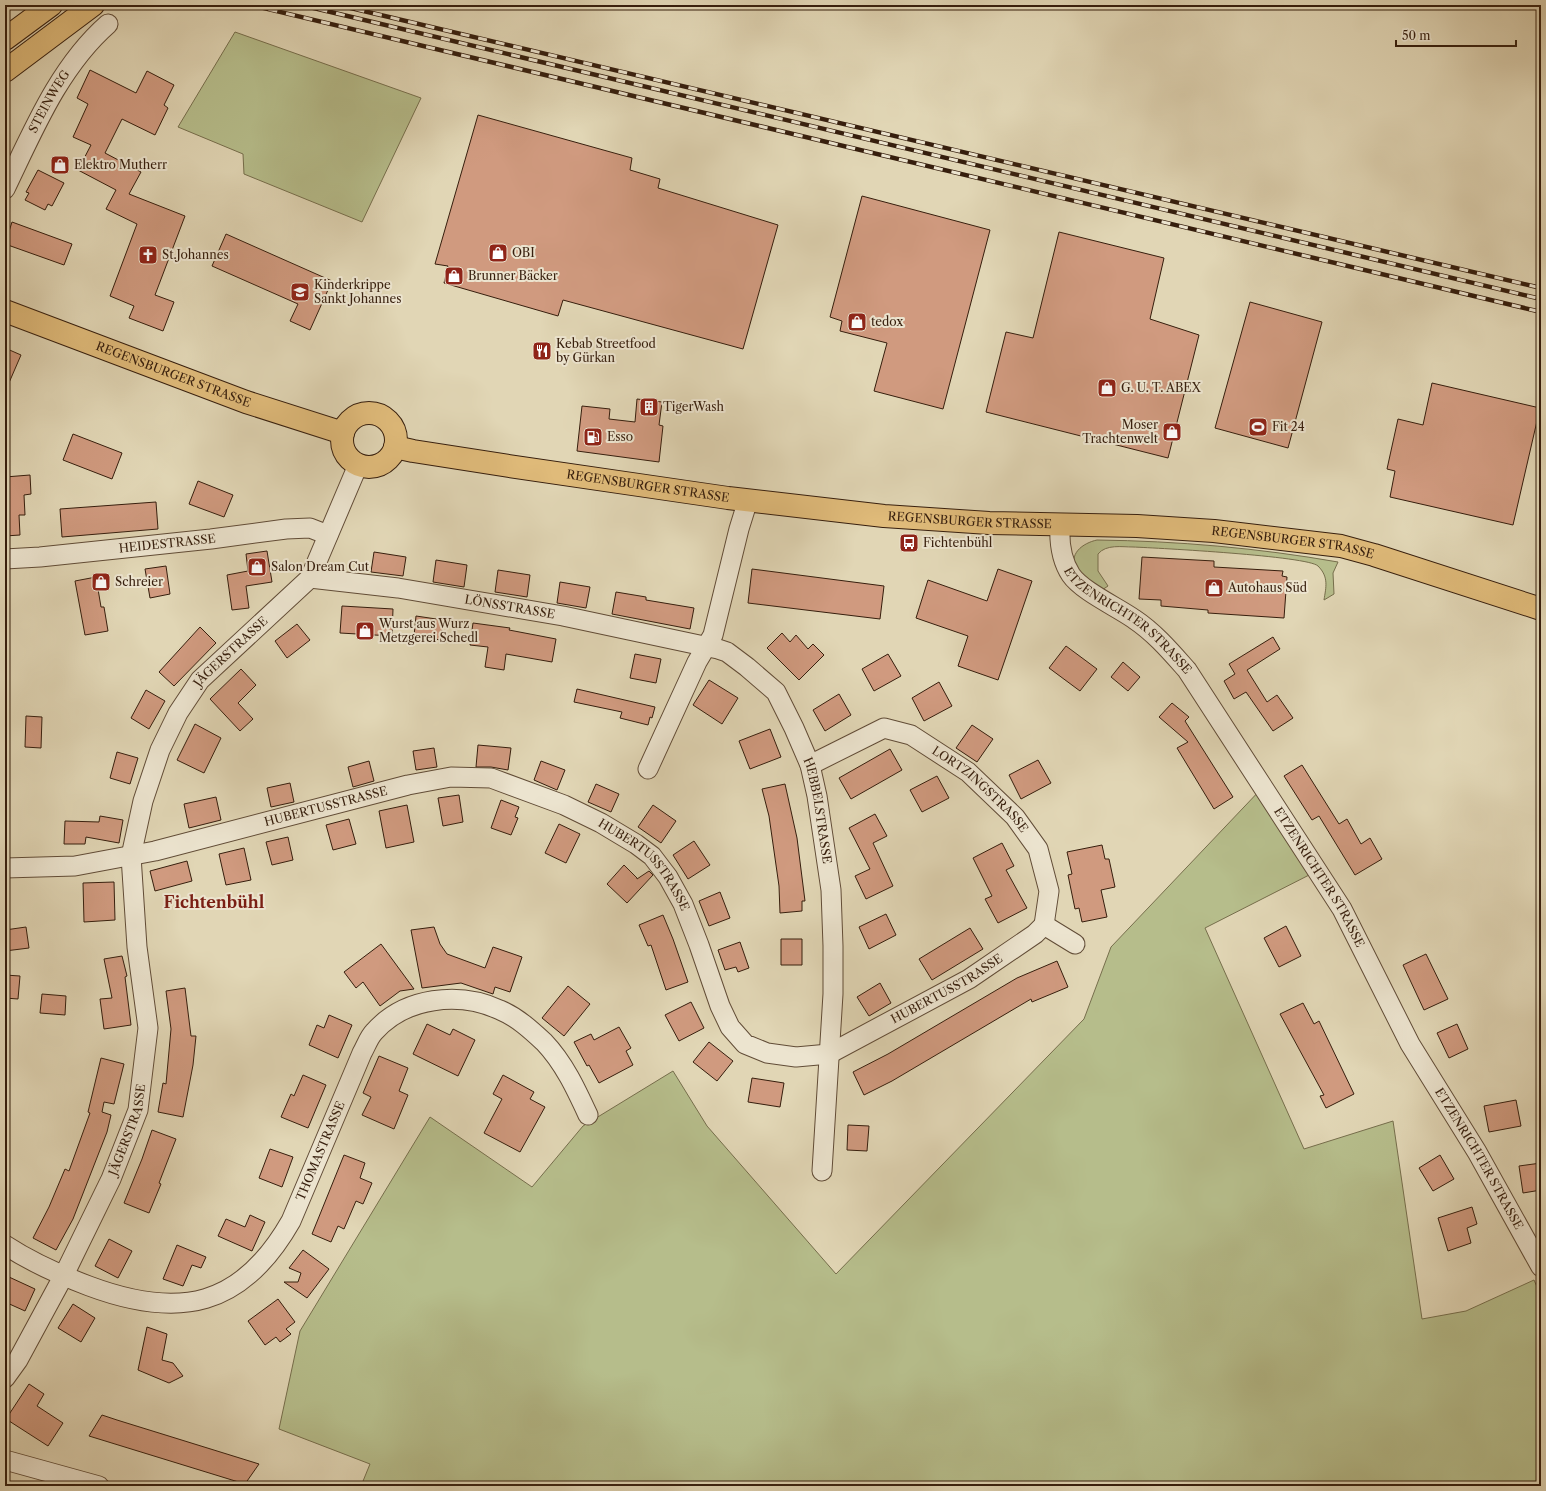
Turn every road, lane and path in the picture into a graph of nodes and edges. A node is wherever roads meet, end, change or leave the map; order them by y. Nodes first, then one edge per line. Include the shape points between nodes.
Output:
1 (51, 5) edge
2 (93, 5) edge
3 (108, 24) dead end
4 (5, 39) edge
5 (5, 71) edge
6 (5, 189) edge
7 (5, 311) edge
8 (343, 433) junction
9 (395, 446) junction
10 (358, 465) junction
11 (748, 500) junction
12 (1060, 524) junction
13 (328, 536) junction
14 (5, 559) edge
15 (310, 578) junction
16 (1540, 609) edge
17 (708, 646) junction
18 (810, 766) junction
19 (648, 769) dead end
20 (132, 856) junction
21 (5, 868) edge
22 (1044, 925) junction
23 (1075, 944) dead end
24 (829, 1054) junction
25 (588, 1115) dead end
26 (822, 1171) dead end
27 (5, 1245) edge
28 (1541, 1267) edge
29 (64, 1275) junction
30 (5, 1378) edge
31 (5, 1460) edge
32 (99, 1486) edge

1 - 4 main road
2 - 5 main road
3 - 6 street, STEINWEG via 92,39 60,80
7 - 8 main road, REGENSBURGER STRASSE via 246,402
8 - 9 main road via 346,425 359,414 376,414 392,426 396,438
8 - 10 main road via 342,443 345,452
9 - 10 main road via 387,460 381,464 373,467
9 - 11 main road, REGENSBURGER STRASSE via 509,466
10 - 13 street, JÄGERSTRASSE
11 - 12 main road, REGENSBURGER STRASSE via 892,517
11 - 17 street via 716,625
12 - 16 main road, REGENSBURGER STRASSE via 1219,532 1341,546
12 - 28 street, ETZENRICHTER STRASSE via 1061,552 1071,575 1146,628 1187,670 1313,864 1342,909 1410,1044 1477,1152
13 - 14 street, HEIDESTRASSE via 310,528 286,529 196,541
13 - 15 street, JÄGERSTRASSE
15 - 17 street, LÖNSSTRASSE via 398,588 548,613
15 - 20 street, JÄGERSTRASSE via 200,680 178,713 160,750 143,801
17 - 18 street, HEBBELSTRASSE via 727,652 776,692
17 - 19 street via 697,662
18 - 22 street, LORTZINGSTRASSE via 884,728 911,735 968,772 1016,817 1038,849 1049,891
18 - 24 street, HEBBELSTRASSE via 823,826 831,890 833,994
20 - 21 street via 75,866
20 - 24 street, HUBERTUSSTRASSE via 408,785 451,777 491,778 564,805 601,823 652,856 668,877 683,904 720,1006 730,1027 745,1044 767,1053 796,1057
20 - 29 street, JÄGERSTRASSE via 137,947 148,1028 138,1110 111,1179
22 - 23 street
22 - 24 street, HUBERTUSSTRASSE via 1035,934 969,979
24 - 26 street, HEBBELSTRASSE
25 - 29 street, THOMASTRASSE via 561,1062 545,1043 518,1020 485,1004 452,999 432,1000 409,1007 390,1017 373,1032 292,1220 278,1245 258,1268 237,1285 214,1297 188,1304 162,1304 106,1292
27 - 29 street, THOMASTRASSE via 22,1256
29 - 30 street, JÄGERSTRASSE via 18,1360
31 - 32 street

